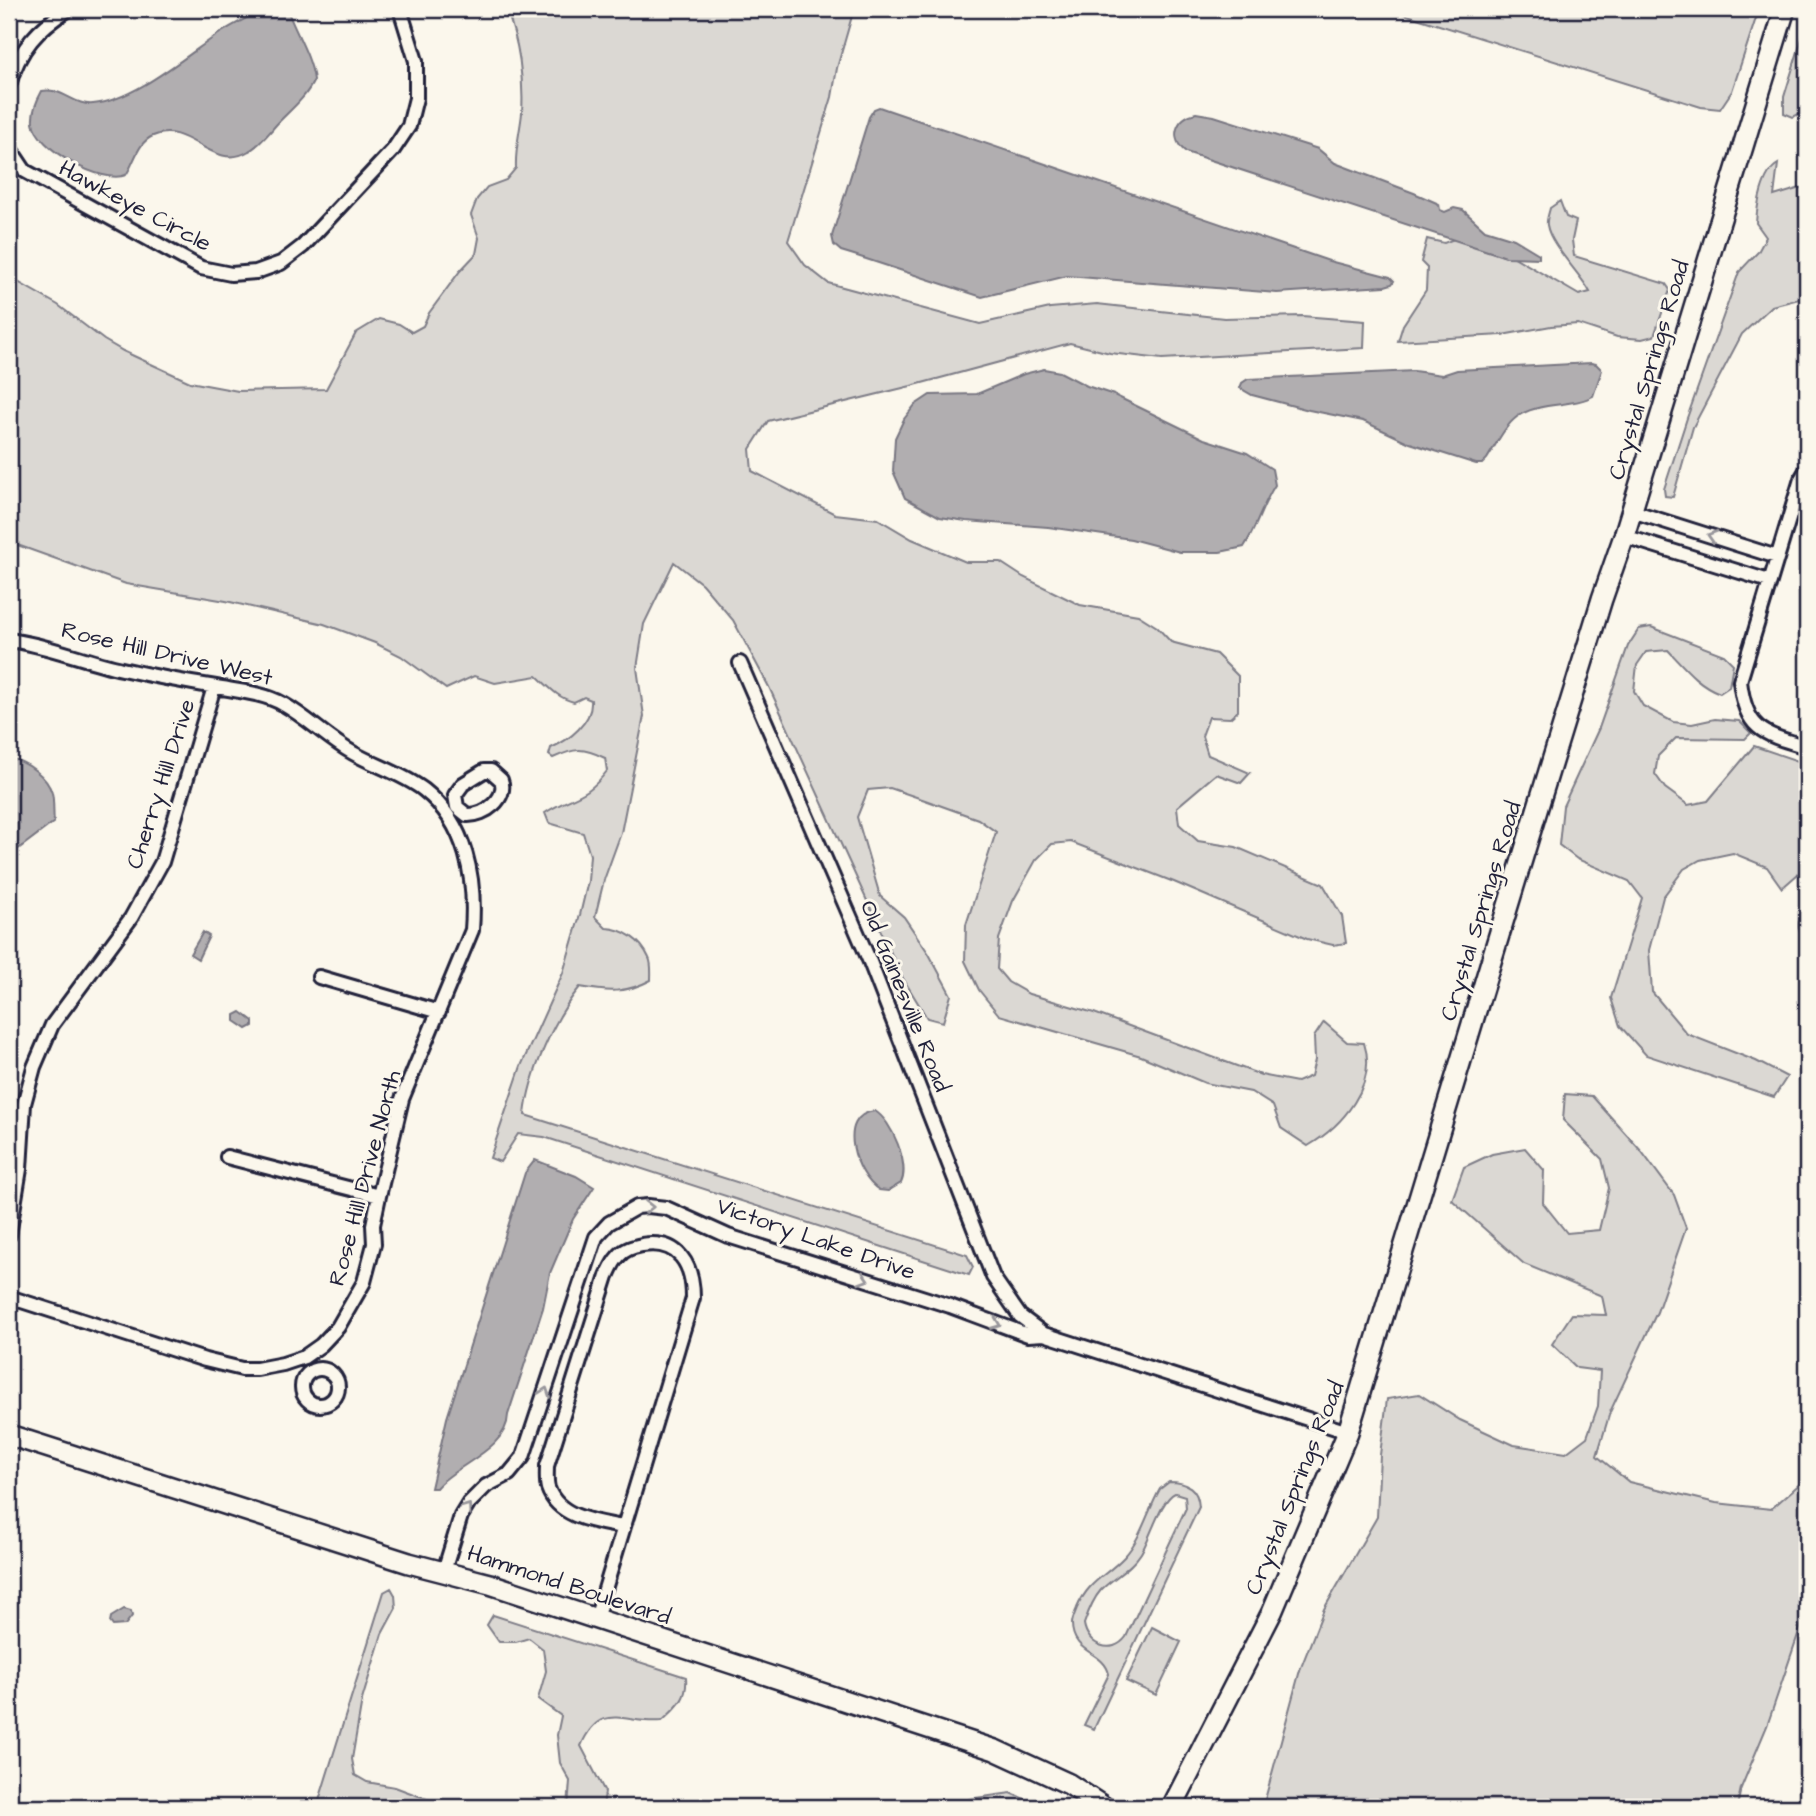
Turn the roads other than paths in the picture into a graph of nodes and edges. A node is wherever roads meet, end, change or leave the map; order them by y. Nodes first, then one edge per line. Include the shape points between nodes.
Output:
1 (69, 9) edge
2 (400, 9) edge
3 (1785, 9) edge
4 (9, 85) edge
5 (9, 148) edge
6 (1807, 469) edge
7 (1632, 512) junction
8 (1625, 536) junction
9 (1777, 557) junction
10 (1769, 581) junction
11 (9, 640) edge
12 (740, 663) dead end
13 (214, 687) junction
14 (310, 723) joint
15 (1807, 747) edge
16 (319, 977) dead end
17 (439, 1012) junction
18 (227, 1157) dead end
19 (379, 1196) junction
20 (9, 1235) edge
21 (9, 1297) edge
22 (1044, 1334) junction
23 (304, 1357) junction
24 (311, 1371) dead end
25 (1348, 1432) junction
26 (9, 1435) edge
27 (623, 1527) junction
28 (444, 1571) junction
29 (596, 1619) junction
30 (1104, 1807) edge
31 (1172, 1807) edge

1 - 4 street via 29,41
2 - 5 street, Hawkeye Circle via 416,61 416,98 409,125 393,150 303,246 281,263 256,272 231,274 201,268 25,171
3 - 7 street, Crystal Springs Road
6 - 9 street
7 - 8 street, Crystal Springs Road
9 -> 7 street
8 - 10 street
8 - 25 street, Crystal Springs Road
9 - 10 street
10 - 15 street via 1740,681 1743,705 1768,736
11 - 13 street, Rose Hill Drive West
12 - 22 street, Old Gainesville Road via 870,962 993,1277 1020,1316
13 - 14 street, Rose Hill Drive West via 282,703
13 - 20 street, Cherry Hill Drive via 162,862 131,918 52,1025 34,1067 24,1104
14 - 17 street, Rose Hill Drive North via 352,752 404,777 452,811 474,900 472,930
16 - 17 street
17 - 19 street, Rose Hill Drive North via 402,1099
18 - 19 street
19 - 23 street, Rose Hill Drive North via 374,1244 358,1296 338,1327
21 - 23 street, Rose Hill Drive North via 242,1369
22 - 25 street, Victory Lake Drive
28 -> 22 street, Victory Lake Drive via 469,1503 486,1486 509,1474 523,1457 596,1237 609,1223 637,1207 666,1208 728,1236 1028,1335
23 - 24 street
25 - 31 street, Crystal Springs Road via 1272,1612
26 - 28 street, Hammond Boulevard
27 - 27 street via 693,1298 693,1278 685,1260 676,1251 654,1243 631,1247 618,1256 607,1276 547,1466 553,1497 573,1515
27 - 29 street
28 - 29 street, Hammond Boulevard
29 - 30 street, Hammond Boulevard via 995,1750 1069,1784

